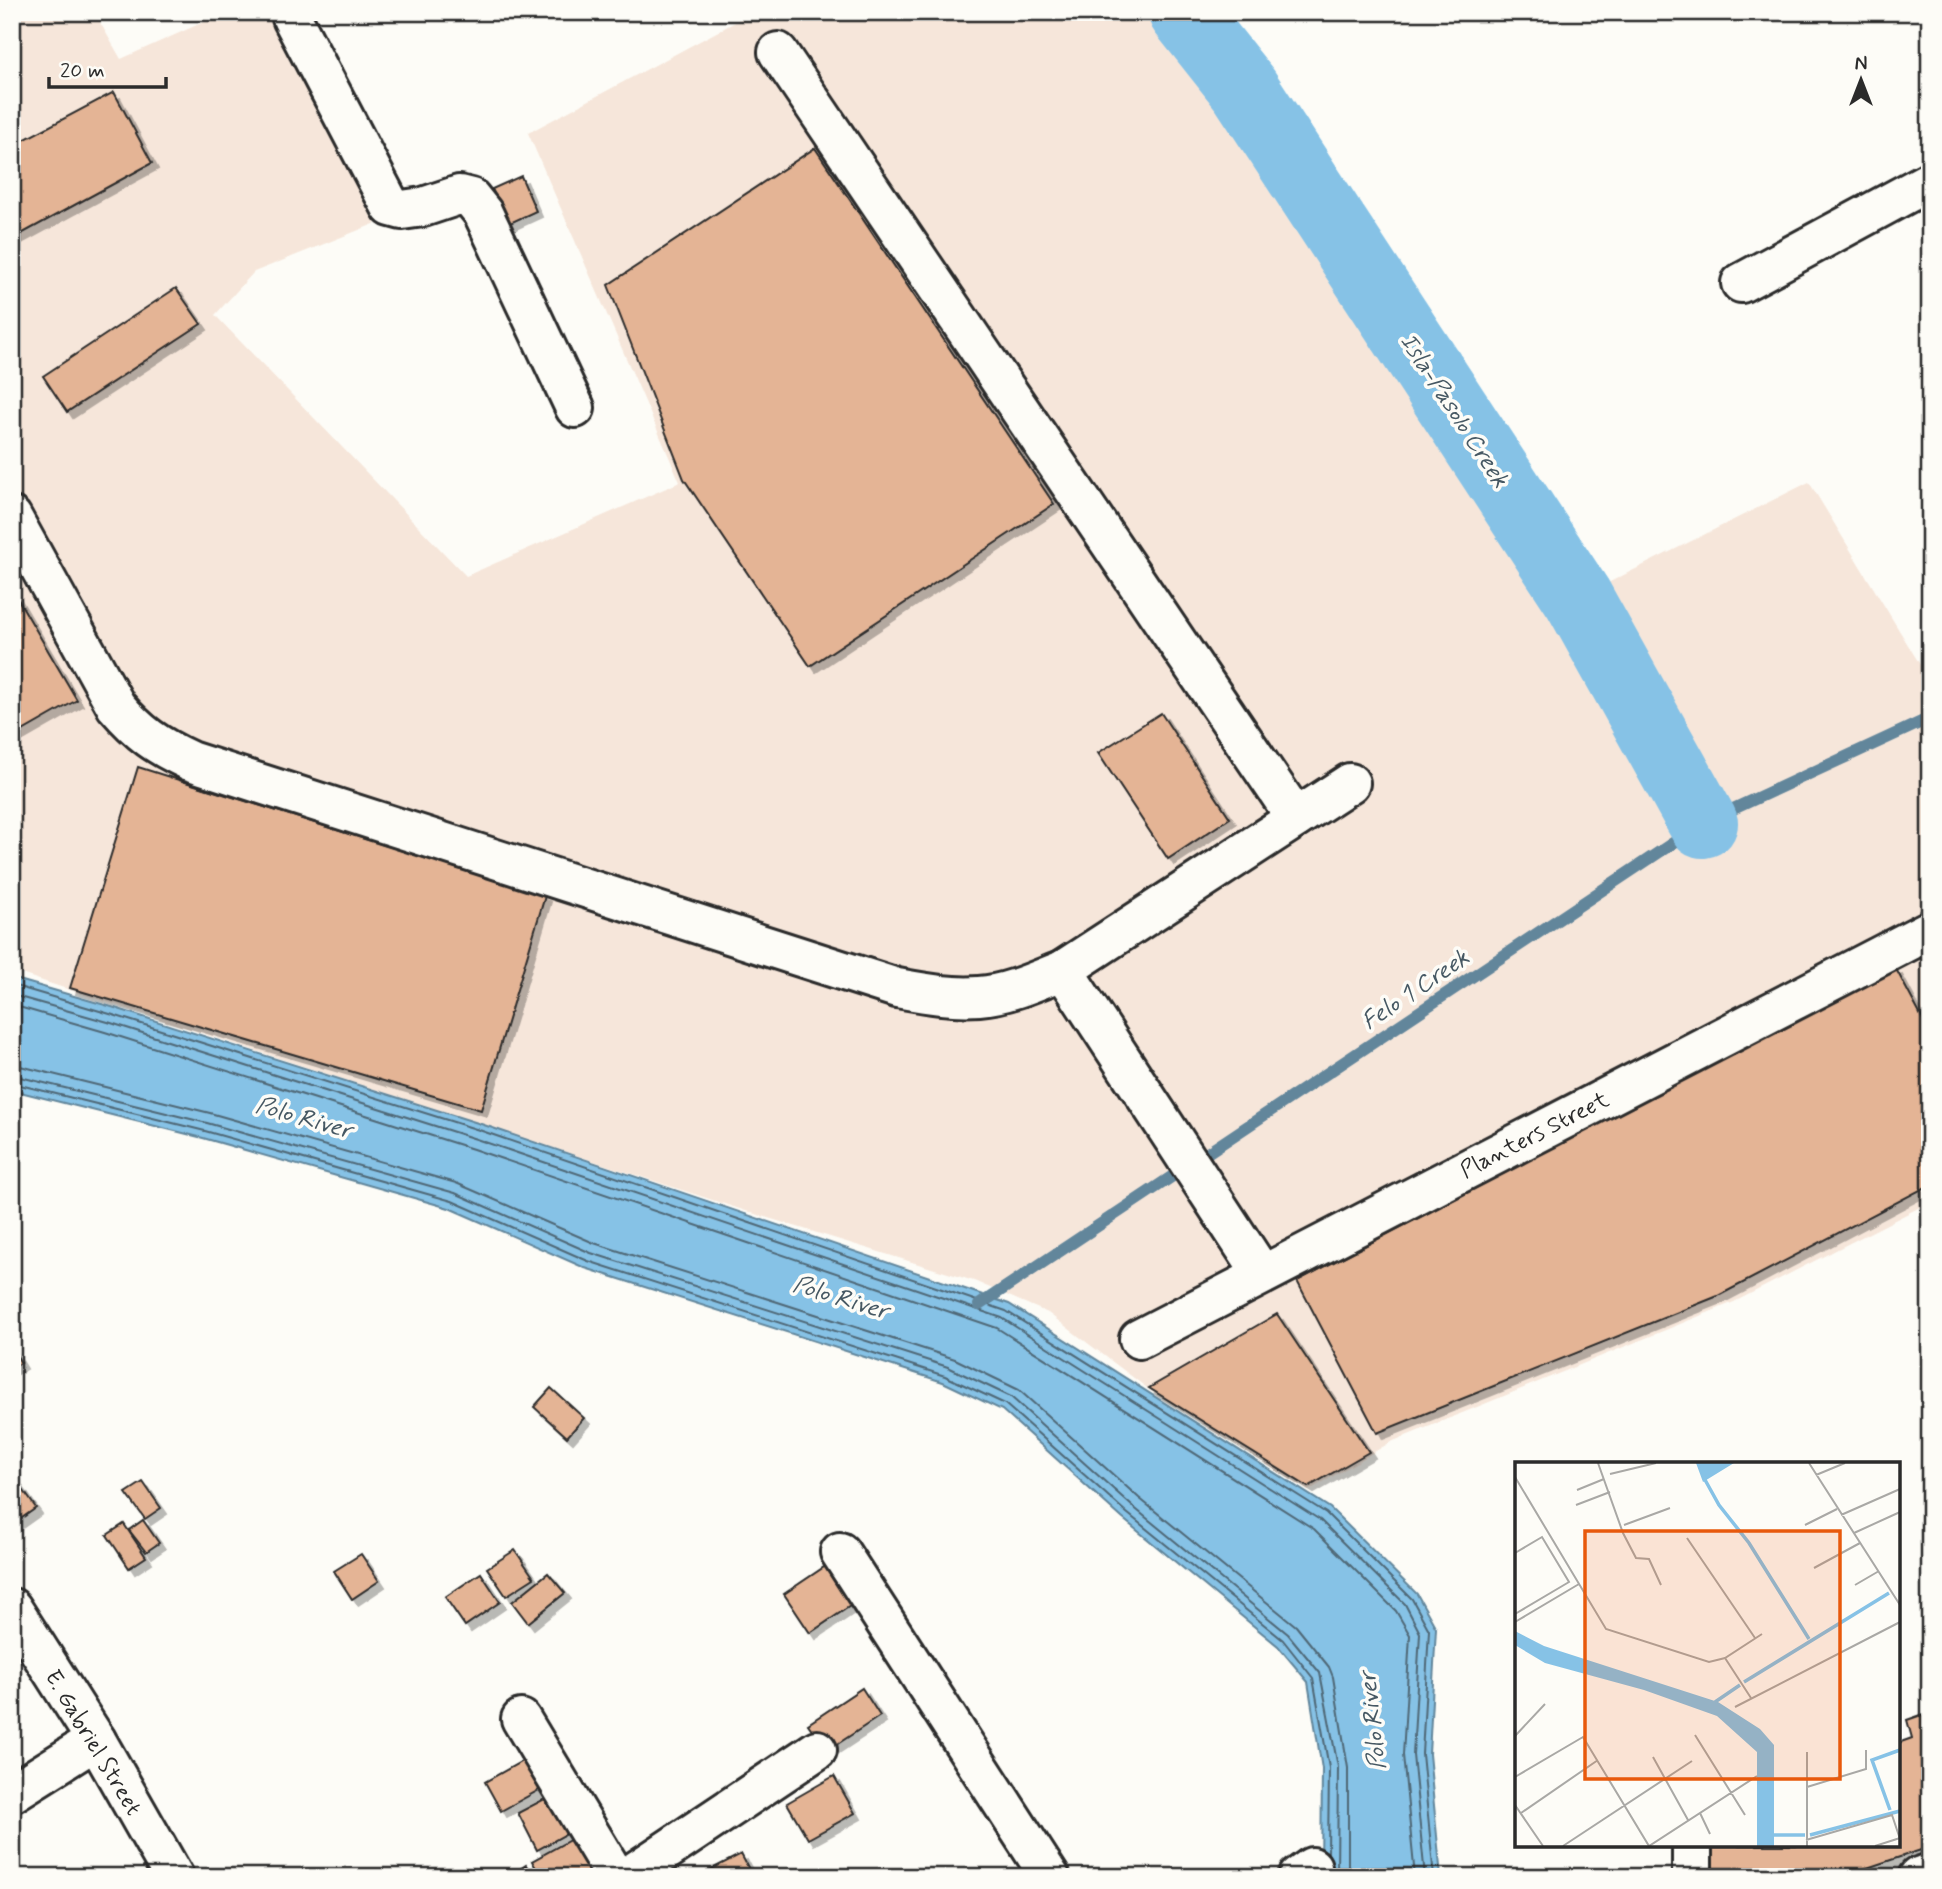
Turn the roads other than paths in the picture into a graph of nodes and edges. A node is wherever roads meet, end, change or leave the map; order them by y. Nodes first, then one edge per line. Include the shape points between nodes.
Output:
1 (292, 12) edge
2 (778, 52) dead end
3 (1930, 181) edge
4 (1741, 284) dead end
5 (575, 408) dead end
6 (12, 517) edge
7 (1350, 783) dead end
8 (1296, 818) junction
9 (1930, 930) edge
10 (1063, 970) junction
11 (1262, 1274) junction
12 (1139, 1339) dead end
13 (840, 1552) dead end
14 (12, 1608) edge
15 (521, 1719) dead end
16 (96, 1740) junction
17 (817, 1750) dead end
18 (12, 1793) edge
19 (1692, 1847) edge
20 (1930, 1873) edge
21 (174, 1877) edge
22 (616, 1877) edge
23 (627, 1877) edge
24 (1050, 1877) edge
25 (1692, 1877) edge
26 (1918, 1877) edge

1 - 5 street via 391,207 424,207 459,195 471,198 483,213
2 - 8 street
3 - 4 street
6 - 10 street via 116,706 160,747 190,761 897,988 943,996 981,996
7 - 8 street
8 - 10 street
9 - 11 street, Planters Street
10 - 11 street
11 - 12 street, Planters Street
13 - 24 street
14 - 16 street, E. Gabriel Street
15 - 22 street
16 - 18 street
16 - 21 street, E. Gabriel Street
17 - 23 street
19 - 25 street
20 - 26 street

